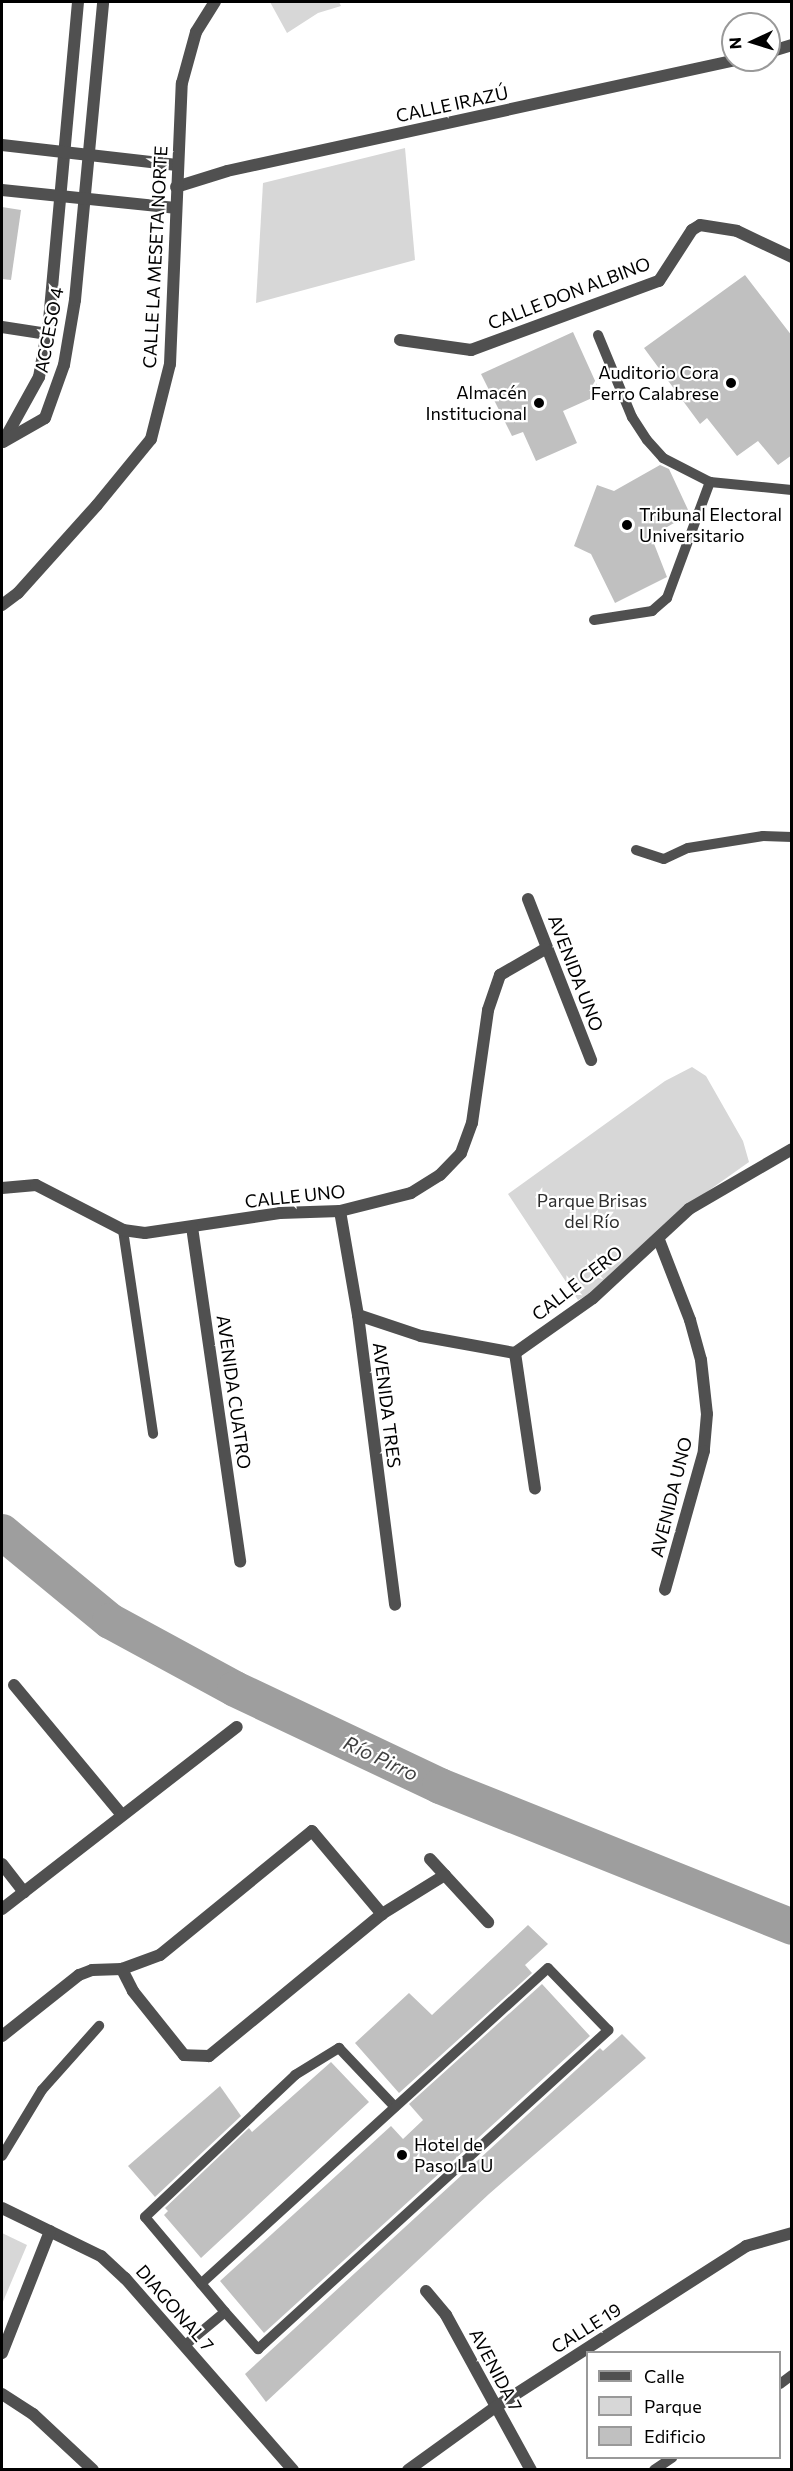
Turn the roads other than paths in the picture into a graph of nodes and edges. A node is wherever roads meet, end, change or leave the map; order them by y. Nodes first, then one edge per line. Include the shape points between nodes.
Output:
1 (78, 2) edge
2 (103, 2) edge
3 (215, 2) edge
4 (721, 63) edge
5 (2, 145) edge
6 (63, 153) junction
7 (90, 155) junction
8 (177, 165) junction
9 (176, 187) junction
10 (2, 190) edge
11 (58, 198) junction
12 (83, 201) junction
13 (175, 208) junction
14 (792, 257) edge
15 (2, 327) edge
16 (47, 334) junction
17 (598, 335) dead end
18 (400, 340) dead end
19 (2, 442) edge
20 (710, 482) junction
21 (792, 490) edge
22 (2, 605) edge
23 (594, 620) dead end
24 (792, 837) edge
25 (636, 850) dead end
26 (528, 899) dead end
27 (545, 950) junction
28 (591, 1060) dead end
29 (792, 1149) edge
30 (2, 1188) edge
31 (340, 1211) junction
32 (192, 1227) junction
33 (123, 1230) junction
34 (659, 1240) junction
35 (358, 1315) junction
36 (515, 1353) junction
37 (153, 1434) dead end
38 (535, 1489) dead end
39 (240, 1562) dead end
40 (665, 1590) dead end
41 (395, 1605) dead end
42 (14, 1685) dead end
43 (237, 1727) dead end
44 (122, 1815) junction
45 (430, 1859) dead end
46 (2, 1864) edge
47 (445, 1875) junction
48 (24, 1892) junction
49 (2, 1909) edge
50 (382, 1914) junction
51 (488, 1922) dead end
52 (122, 1969) junction
53 (99, 2026) dead end
54 (2, 2036) edge
55 (395, 2107) junction
56 (2, 2156) edge
57 (2, 2208) edge
58 (50, 2231) junction
59 (792, 2233) edge
60 (201, 2284) junction
61 (426, 2290) dead end
62 (225, 2312) junction
63 (184, 2346) junction
64 (2, 2353) edge
65 (2, 2394) edge
66 (494, 2408) junction
67 (669, 2459) edge
68 (93, 2469) edge
69 (293, 2469) edge
70 (408, 2469) edge
71 (531, 2469) edge
72 (654, 2469) edge

1 - 6 street, ACCESO 4
2 - 7 street, ACCESO 4
3 - 8 street, CALLE LA MESETA NORTE via 196,32 182,83
4 - 9 street, CALLE IRAZÚ via 227,171
5 - 6 street
6 - 7 street
6 - 11 street, ACCESO 4
7 - 8 street
7 - 12 street, ACCESO 4
8 - 9 street, CALLE LA MESETA NORTE
9 - 13 street, CALLE LA MESETA NORTE
10 - 11 street
11 - 12 street
11 - 16 street, ACCESO 4
12 - 13 street
12 - 19 street, ACCESO 4 via 75,300 64,365 45,418
13 - 22 street, CALLE LA MESETA NORTE via 170,364 151,439 89,514 18,593
14 - 18 street, CALLE DON ALBINO via 737,231 700,225 692,230 659,281 471,350
15 - 16 street
16 - 19 street, ACCESO 4 via 39,377
17 - 20 lane via 632,417 647,440 663,459
20 - 21 lane
20 - 23 lane via 666,598 652,611
24 - 25 lane via 763,836 698,846 664,859
26 - 27 street, AVENIDA UNO
27 - 28 street, AVENIDA UNO
27 - 31 street, CALLE UNO via 500,975 488,1010 472,1123 461,1153 440,1175 411,1193
29 - 34 street, CALLE CERO via 696,1204
30 - 33 street, CALLE UNO via 36,1185
31 - 32 street, CALLE UNO via 280,1213
31 - 35 street, AVENIDA TRES
32 - 33 street, CALLE UNO via 145,1233
32 - 39 street, AVENIDA CUATRO
33 - 37 lane
34 - 36 street, CALLE CERO via 593,1298
34 - 40 street, AVENIDA UNO via 690,1320 701,1360 707,1414 704,1451
35 - 36 street via 421,1336
35 - 41 street, AVENIDA TRES
36 - 38 street
42 - 44 street
43 - 44 street
44 - 48 street
45 - 47 street
46 - 48 street
47 - 50 street
47 - 51 street
48 - 49 street
50 - 52 street via 312,1832 160,1956
50 - 52 street via 210,2056 184,2055 133,1991
52 - 54 street via 92,1970 79,1975
53 - 56 lane via 42,2090
55 - 60 lane
55 - 60 lane via 339,2048 295,2075 145,2217
55 - 62 lane via 548,1968 608,2030 258,2349
57 - 58 street, DIAGONAL 7
58 - 63 street, DIAGONAL 7 via 101,2256
58 - 64 street
59 - 66 street, CALLE 19 via 746,2246
60 - 62 lane
61 - 66 street, AVENIDA 7 via 446,2315
62 - 63 lane
63 - 69 street, DIAGONAL 7
65 - 68 street via 33,2414
66 - 70 street, CALLE 19
66 - 71 street, AVENIDA 7
67 - 72 lane

